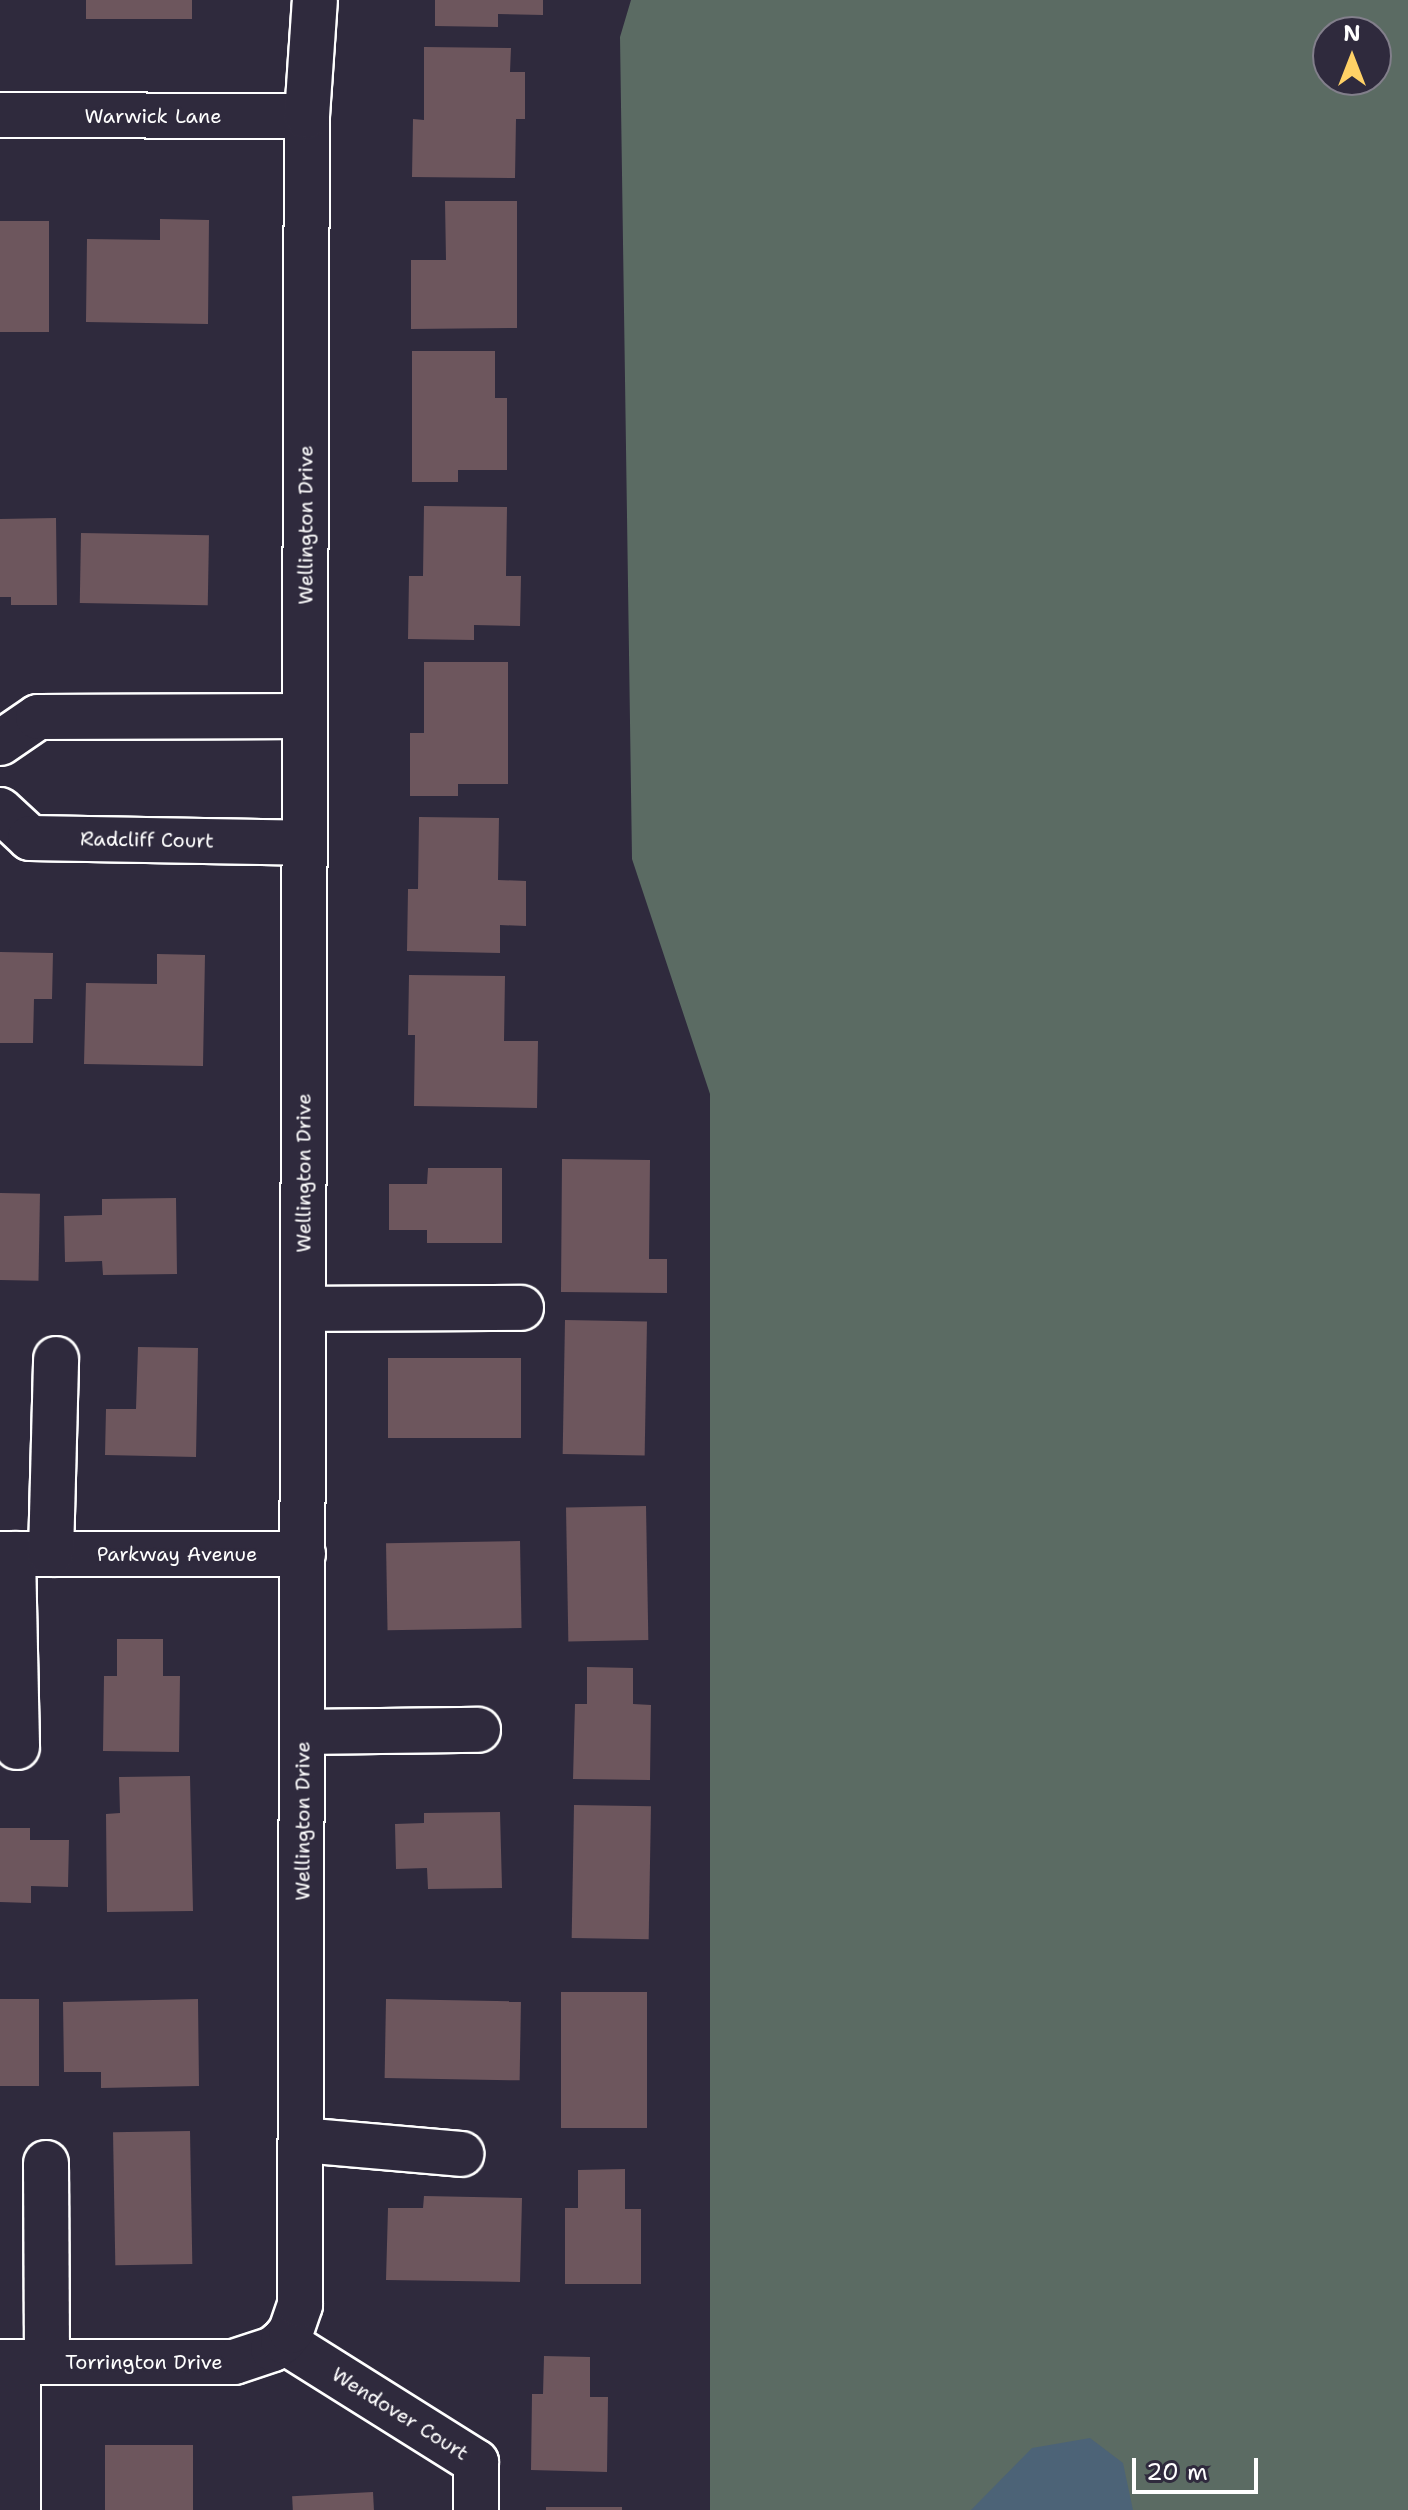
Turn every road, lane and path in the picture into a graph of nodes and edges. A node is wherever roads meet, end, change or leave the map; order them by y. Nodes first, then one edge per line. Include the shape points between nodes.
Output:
1 (315, 0) edge
2 (0, 115) edge
3 (307, 116) junction
4 (305, 716) junction
5 (0, 743) edge
6 (0, 810) edge
7 (305, 843) junction
8 (521, 1308) dead end
9 (304, 1309) junction
10 (56, 1359) dead end
11 (21, 1554) edge
12 (303, 1554) junction
13 (478, 1730) dead end
14 (303, 1732) junction
15 (17, 1747) dead end
16 (302, 2140) junction
17 (461, 2154) dead end
18 (46, 2163) dead end
19 (283, 2341) junction
20 (22, 2362) edge
21 (18, 2510) edge
22 (476, 2510) edge

1 - 3 street, Wellington Drive
2 - 3 street, Warwick Lane
3 - 4 street, Wellington Drive
4 - 5 street via 38,717
4 - 7 street, Wellington Drive
6 - 7 street, Radcliff Court via 30,838
7 - 9 street, Wellington Drive
8 - 9 street
9 - 12 street, Wellington Drive
10 - 11 street
11 - 12 street, Parkway Avenue
11 - 15 street
12 - 14 street, Wellington Drive
13 - 14 street
14 - 16 street, Wellington Drive
16 - 17 street
16 - 19 street, Wellington Drive via 301,2295 295,2322
18 - 20 street
19 - 20 street, Torrington Drive via 234,2362
19 - 22 street, Wendover Court via 476,2462
20 - 21 street

